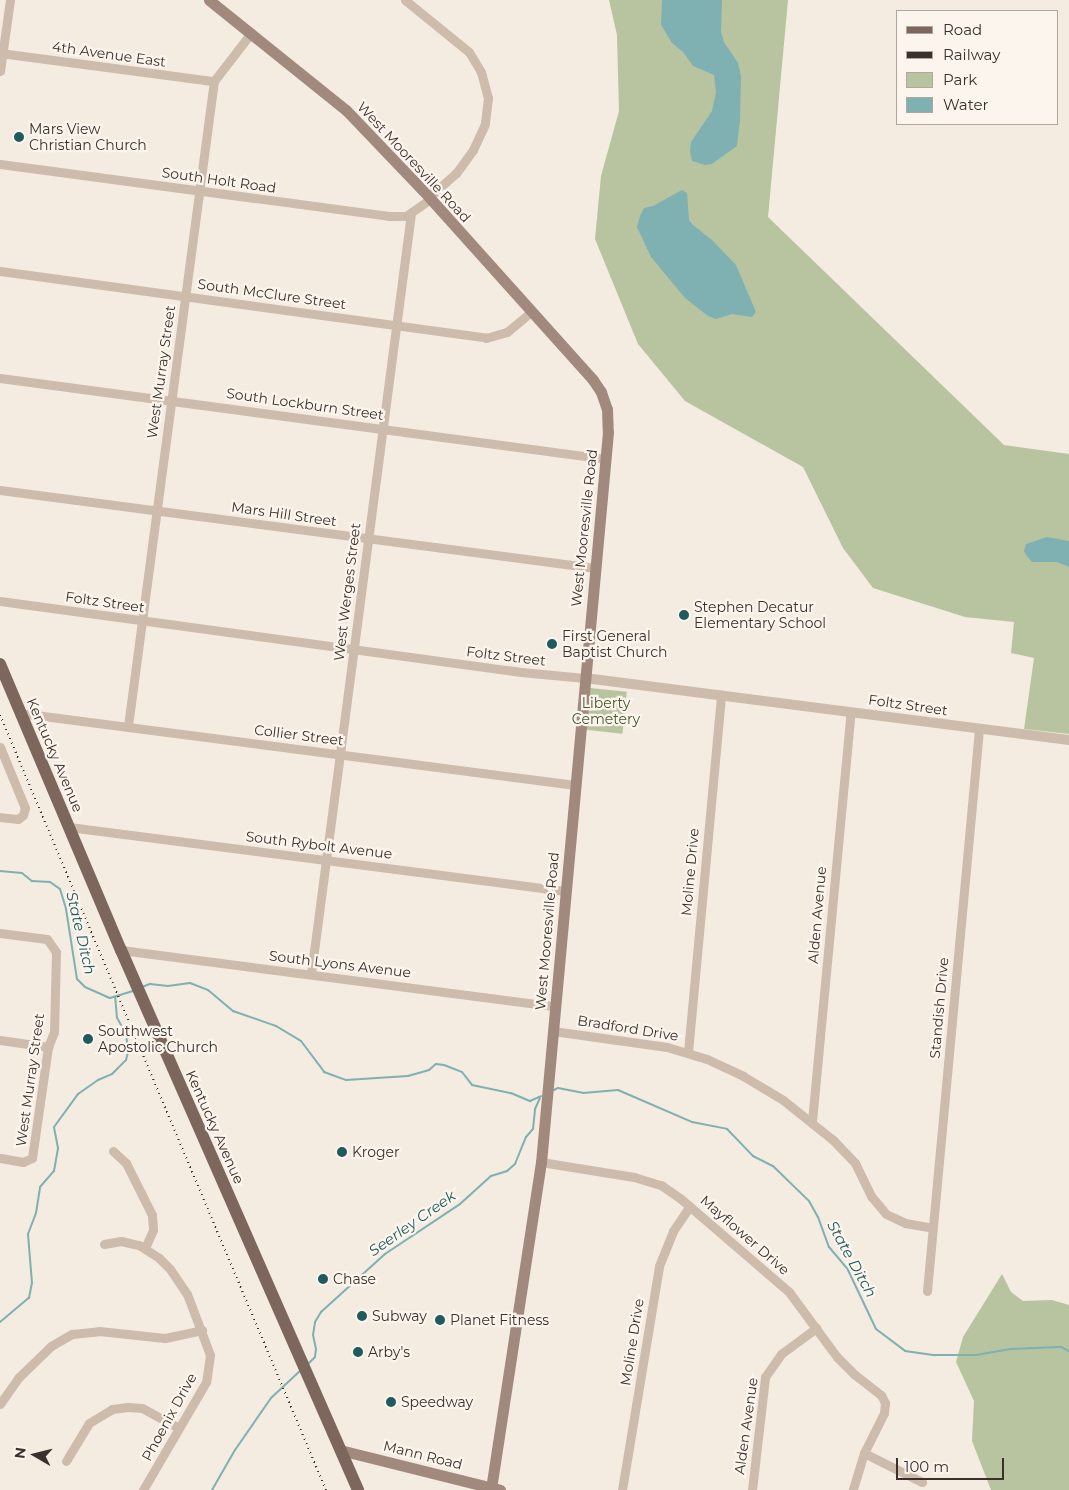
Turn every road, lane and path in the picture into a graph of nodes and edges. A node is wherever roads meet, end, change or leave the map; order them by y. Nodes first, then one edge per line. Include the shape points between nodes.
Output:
1 (10, 0) edge
2 (210, 0) edge
3 (405, 0) edge
4 (251, 33) junction
5 (1, 53) edge
6 (0, 71) edge
7 (214, 81) junction
8 (0, 164) edge
9 (199, 191) junction
10 (429, 198) junction
11 (411, 213) junction
12 (0, 271) edge
13 (185, 296) junction
14 (531, 312) junction
15 (396, 325) junction
16 (0, 378) edge
17 (172, 400) junction
18 (383, 428) junction
19 (606, 458) junction
20 (0, 490) edge
21 (157, 511) junction
22 (368, 538) junction
23 (595, 568) junction
24 (0, 602) edge
25 (142, 621) junction
26 (354, 650) junction
27 (0, 664) edge
28 (585, 678) junction
29 (721, 695) junction
30 (850, 712) junction
31 (20, 713) junction
32 (128, 726) junction
33 (979, 728) junction
34 (1069, 740) edge
35 (0, 747) edge
36 (340, 754) junction
37 (575, 785) junction
38 (0, 817) edge
39 (69, 827) junction
40 (326, 860) junction
41 (565, 891) junction
42 (0, 933) edge
43 (121, 950) junction
44 (311, 974) junction
45 (555, 1006) junction
46 (552, 1031) junction
47 (0, 1040) edge
48 (48, 1047) junction
49 (688, 1052) junction
50 (812, 1122) junction
51 (113, 1151) dead end
52 (0, 1158) edge
53 (540, 1162) junction
54 (690, 1206) junction
55 (932, 1228) junction
56 (104, 1244) dead end
57 (145, 1248) junction
58 (927, 1291) dead end
59 (816, 1328) junction
60 (202, 1330) junction
61 (0, 1404) edge
62 (179, 1428) junction
63 (340, 1450) junction
64 (864, 1453) junction
65 (66, 1461) dead end
66 (922, 1482) dead end
67 (495, 1489) edge
68 (143, 1490) edge
69 (358, 1490) edge
70 (622, 1490) edge
71 (752, 1490) edge
72 (853, 1490) edge

1 - 5 street
2 - 4 main road, West Mooresville Road
3 - 10 street via 469,52 481,72 488,98 485,124 473,150 456,174
4 - 7 street, West Murray Street
4 - 10 main road, West Mooresville Road via 335,100
5 - 6 street
5 - 7 street, 4th Avenue East
7 - 9 street, West Murray Street
8 - 9 street, South Holt Road
9 - 11 street, South Holt Road via 389,216
9 - 13 street, West Murray Street
10 - 11 street
10 - 14 main road, West Mooresville Road
11 - 15 street, West Werges Street
12 - 13 street, South McClure Street
13 - 15 street, South McClure Street
13 - 17 street, West Murray Street
14 - 15 street, South McClure Street via 507,332 488,338
14 - 19 main road, West Mooresville Road via 601,392 608,415
15 - 18 street, West Werges Street
16 - 17 street, South Lockburn Street
17 - 18 street, South Lockburn Street
17 - 21 street, West Murray Street
18 - 19 street, South Lockburn Street
18 - 22 street, West Werges Street
19 - 23 main road, West Mooresville Road
20 - 21 street, Mars Hill Street
21 - 22 street, Mars Hill Street
21 - 25 street, West Murray Street
22 - 23 street, Mars Hill Street
22 - 26 street, West Werges Street
23 - 28 main road, West Mooresville Road
24 - 25 street, Foltz Street
25 - 26 street, Foltz Street
25 - 32 street, West Murray Street
26 - 28 street, Foltz Street
26 - 36 street, West Werges Street
27 - 31 main road, Kentucky Avenue
28 - 29 street, Foltz Street
28 - 37 main road, West Mooresville Road
29 - 30 street, Foltz Street
29 - 49 street, Moline Drive
30 - 33 street, Foltz Street
30 - 50 street, Alden Avenue
31 - 32 street, Collier Street
31 - 39 main road, Kentucky Avenue
32 - 36 street, Collier Street
33 - 34 street, Foltz Street
33 - 55 street, Standish Drive
35 - 38 street via 25,808 23,815 16,819
36 - 37 street, Collier Street
36 - 40 street, West Werges Street
37 - 41 main road, West Mooresville Road
39 - 40 street, South Rybolt Avenue
39 - 43 main road, Kentucky Avenue
40 - 41 street, South Rybolt Avenue
40 - 44 street, West Werges Street
41 - 45 main road, West Mooresville Road
42 - 48 street, West Murray Street via 47,940 56,952 54,1032
43 - 44 street, South Lyons Avenue
43 - 63 main road, Kentucky Avenue
44 - 45 street, South Lyons Avenue
45 - 46 main road, West Mooresville Road
46 - 49 street, Bradford Drive via 654,1044
46 - 53 main road, West Mooresville Road
47 - 48 street
48 - 52 street, West Murray Street via 32,1158 23,1162
49 - 50 street, Bradford Drive via 760,1086
50 - 55 street, Bradford Drive via 850,1155 873,1199 884,1212 901,1222
51 - 57 street via 126,1163 152,1215 153,1230
53 - 54 street, Mayflower Drive via 644,1179 667,1189
53 - 67 main road, West Mooresville Road
54 - 59 street, Mayflower Drive via 785,1288
54 - 70 street, Moline Drive via 672,1231 659,1266
55 - 58 street, Standish Drive
56 - 57 street via 124,1241
57 - 60 street, Phoenix Drive via 177,1277
59 - 64 street, Mayflower Drive via 837,1357 881,1395 885,1403 884,1413
59 - 71 street, Alden Avenue via 781,1354 765,1377
60 - 61 street via 165,1338 99,1330 72,1334 51,1346 18,1378
60 - 62 street, Phoenix Drive via 209,1348 209,1372
62 - 65 street via 145,1409 115,1408 89,1423
62 - 68 street, Phoenix Drive
63 - 67 main road, Mann Road
63 - 69 main road, Kentucky Avenue
64 - 66 street
64 - 72 street

